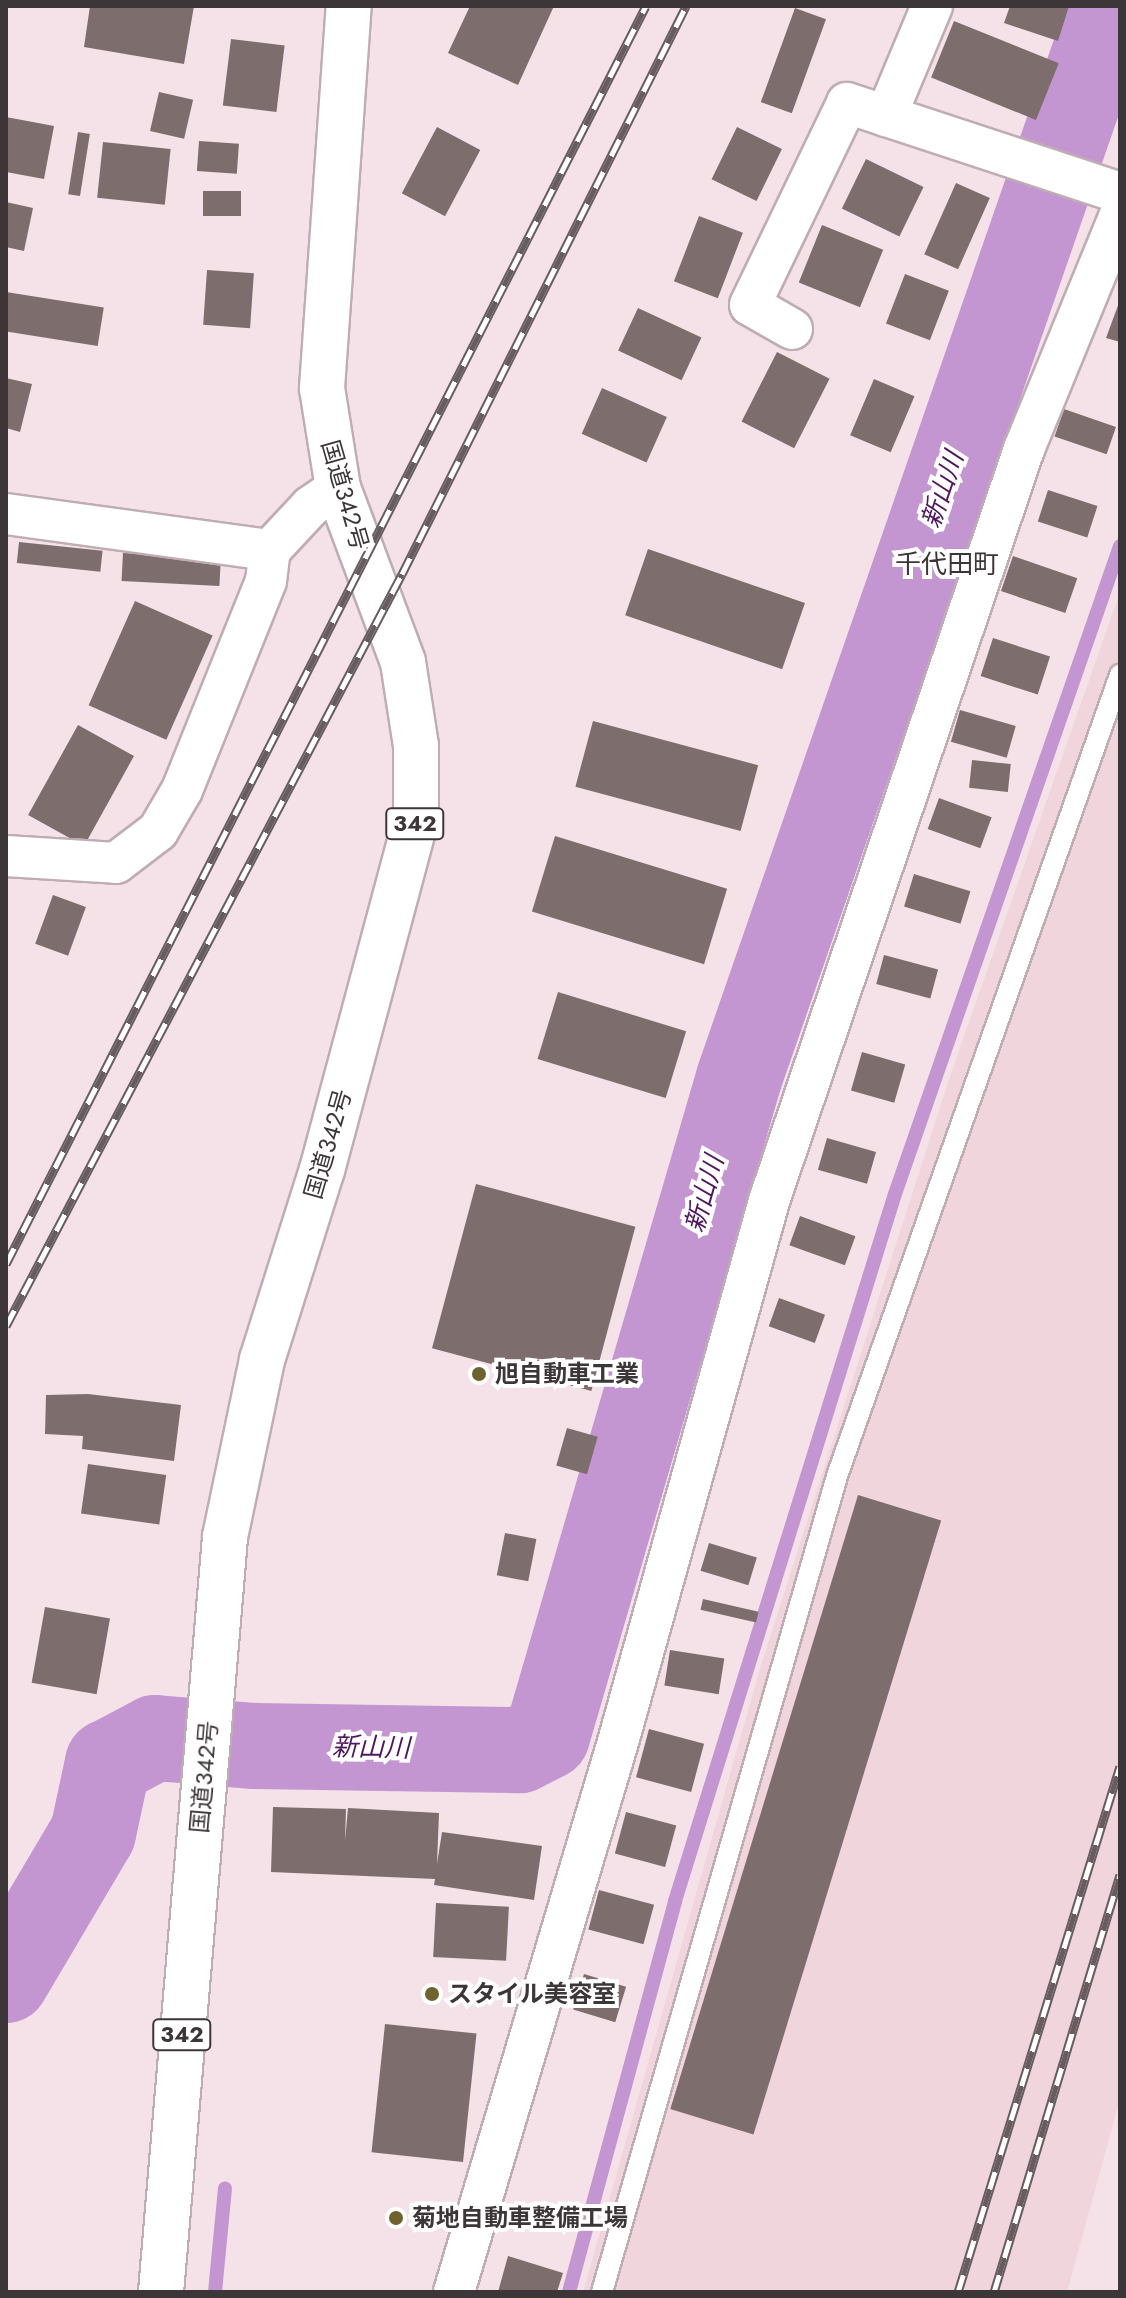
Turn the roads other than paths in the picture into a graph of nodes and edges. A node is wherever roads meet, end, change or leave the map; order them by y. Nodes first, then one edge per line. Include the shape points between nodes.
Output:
1 (349, 6) edge
2 (932, 6) edge
3 (886, 116) junction
4 (1120, 193) edge
5 (1120, 215) edge
6 (792, 329) dead end
7 (338, 488) junction
8 (6, 514) edge
9 (270, 550) junction
10 (1120, 675) edge
11 (6, 856) edge
12 (161, 2292) edge
13 (454, 2292) edge
14 (602, 2292) edge

1 - 7 highway, 国道342号 / 342 via 322,388
2 - 3 street
3 - 4 street
3 - 6 street via 847,103 750,305
5 - 13 street via 1024,449 769,1201 614,1757
7 - 9 street via 311,506
7 - 12 highway, 国道342号 / 342 via 403,662 416,746 416,818 326,1154 262,1360 225,1537
8 - 9 street
9 - 11 street via 266,581 182,790 158,831 116,863
10 - 14 lane via 837,1476

